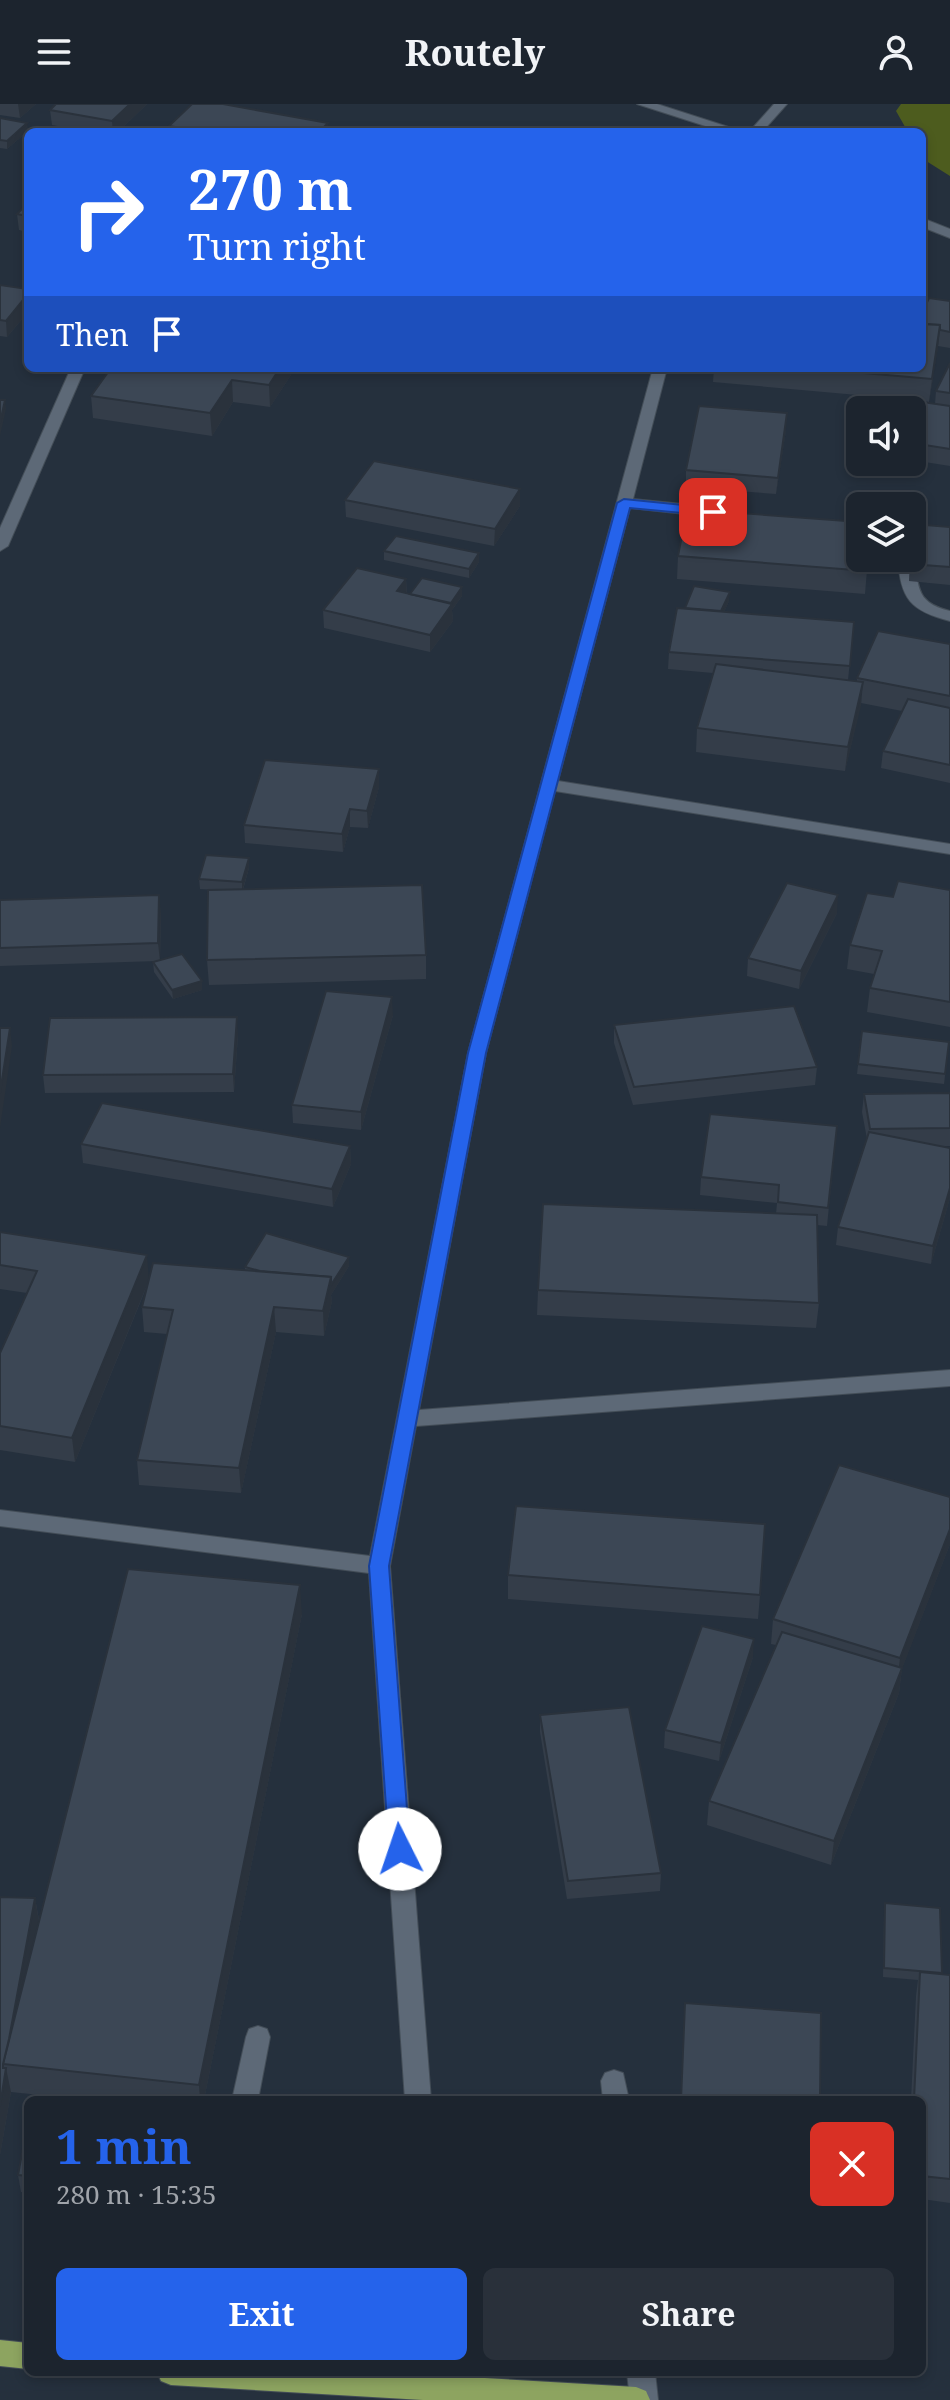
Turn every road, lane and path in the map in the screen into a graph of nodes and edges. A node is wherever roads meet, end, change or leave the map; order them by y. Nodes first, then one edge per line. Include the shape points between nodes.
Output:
1 (643, 104) edge
2 (781, 104) edge
3 (724, 128) edge
4 (759, 128) edge
5 (926, 224) edge
6 (950, 234) edge
7 (76, 372) edge
8 (659, 372) edge
9 (624, 503) junction
10 (734, 514) edge
11 (0, 546) edge
12 (906, 572) edge
13 (950, 616) edge
14 (549, 785) junction
15 (950, 849) edge
16 (950, 1378) edge
17 (407, 1419) junction
18 (0, 1518) edge
19 (379, 1566) junction
20 (258, 2037) dead end
21 (246, 2096) edge
22 (418, 2096) edge
23 (0, 2353) edge
24 (24, 2356) edge
25 (312, 2376) edge
26 (641, 2376) edge
27 (439, 2379) edge
28 (636, 2400) edge
29 (644, 2400) edge

1 - 3 street
2 - 4 street
5 - 6 street
7 - 11 street
8 - 9 street
9 - 10 street
9 - 14 street
12 - 13 street via 911,595 922,606
14 - 15 street
14 - 17 street via 477,1053
16 - 17 street
17 - 19 street
18 - 19 street
19 - 22 street
20 - 21 street
23 - 24 main road
25 - 27 main road
26 - 29 street
27 - 28 main road

